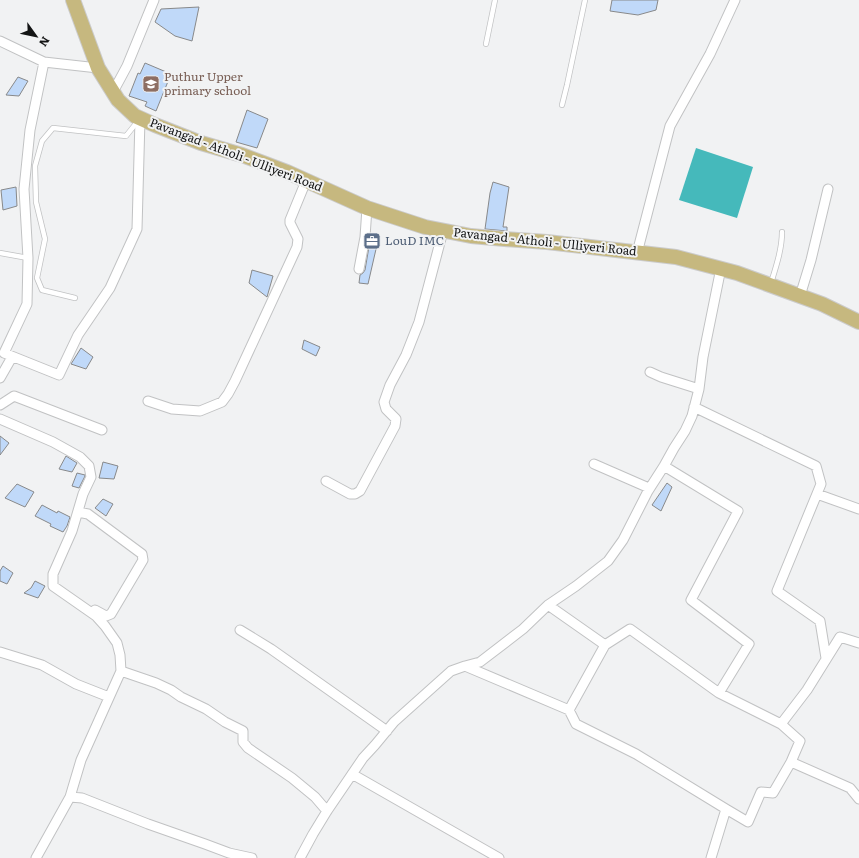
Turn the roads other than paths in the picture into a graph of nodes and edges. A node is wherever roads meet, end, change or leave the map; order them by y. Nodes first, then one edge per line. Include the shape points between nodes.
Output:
1 (73, 0) edge
2 (154, 0) edge
3 (495, 0) edge
4 (585, 0) edge
5 (735, 0) edge
6 (0, 41) edge
7 (486, 44) dead end
8 (44, 62) junction
9 (98, 68) junction
10 (113, 92) junction
11 (562, 106) dead end
12 (140, 119) junction
13 (306, 181) junction
14 (828, 188) dead end
15 (367, 208) junction
16 (444, 230) junction
17 (782, 232) dead end
18 (0, 253) edge
19 (637, 253) junction
20 (28, 258) junction
21 (721, 268) junction
22 (359, 269) dead end
23 (771, 285) junction
24 (800, 296) junction
25 (75, 298) dead end
26 (859, 322) edge
27 (12, 357) junction
28 (650, 372) dead end
29 (0, 378) edge
30 (699, 389) junction
31 (148, 401) dead end
32 (0, 405) edge
33 (694, 407) junction
34 (0, 419) edge
35 (102, 430) dead end
36 (594, 464) dead end
37 (664, 466) junction
38 (326, 481) dead end
39 (650, 488) junction
40 (817, 494) junction
41 (859, 509) edge
42 (78, 512) junction
43 (548, 605) junction
44 (92, 613) junction
45 (240, 630) dead end
46 (859, 643) edge
47 (605, 645) junction
48 (0, 652) edge
49 (826, 658) junction
50 (465, 666) junction
51 (121, 671) junction
52 (719, 693) junction
53 (109, 697) junction
54 (569, 710) junction
55 (781, 724) junction
56 (386, 731) junction
57 (792, 762) junction
58 (352, 774) junction
59 (70, 797) junction
60 (859, 799) edge
61 (726, 809) junction
62 (327, 811) junction
63 (36, 858) edge
64 (252, 858) edge
65 (300, 858) edge
66 (499, 858) edge
67 (711, 858) edge

1 - 9 main road, Pavangad - Atholi - Ulliyeri Road
2 - 10 street via 127,66
3 - 7 lane
4 - 11 lane
5 - 19 street via 710,54 670,126
6 - 8 street
8 - 9 street
8 - 20 street via 30,130 24,188
9 - 10 main road, Pavangad - Atholi - Ulliyeri Road
10 - 12 main road, Pavangad - Atholi - Ulliyeri Road via 118,100
12 - 13 main road, Pavangad - Atholi - Ulliyeri Road
12 - 25 lane via 126,136 53,128 42,141 35,174 36,202 45,239 37,278 42,290
12 - 27 street via 137,229 110,288 78,335 59,375
13 - 15 main road, Pavangad - Atholi - Ulliyeri Road
13 - 31 street via 290,220 298,239 297,247 228,394 222,402 200,411 172,409
14 - 24 street
15 - 16 main road, Pavangad - Atholi - Ulliyeri Road via 425,227
15 - 22 street
16 - 19 main road, Pavangad - Atholi - Ulliyeri Road via 471,236
16 - 38 street via 419,322 384,402 386,409 396,419 395,426 360,491 350,494
17 - 23 lane via 781,247
18 - 20 lane
19 - 21 main road, Pavangad - Atholi - Ulliyeri Road via 676,257
20 - 27 street via 27,304 4,353
21 - 23 main road, Pavangad - Atholi - Ulliyeri Road
21 - 30 street
23 - 24 main road, Pavangad - Atholi - Ulliyeri Road
24 - 26 main road, Pavangad - Atholi - Ulliyeri Road
27 - 29 street
28 - 30 street
30 - 33 street
32 - 35 street via 14,396
33 - 37 street via 685,431
33 - 40 street via 816,466 821,484
34 - 42 street via 53,442 80,457 89,466 90,477
36 - 39 street
37 - 39 street
37 - 52 street via 738,511 691,600 749,644
39 - 43 street via 623,540 608,561
40 - 41 street
40 - 49 street via 777,591 820,621
42 - 44 street via 54,574 53,586
42 - 44 street via 88,514 142,554 143,560 111,614 106,616 95,610
43 - 47 street
43 - 50 street via 523,629 480,662
44 - 51 street via 117,643
45 - 56 street via 271,649
46 - 49 street via 840,637
47 - 52 street via 630,629
47 - 54 street
48 - 53 street via 42,665 76,684
49 - 55 street via 807,690
50 - 54 street
50 - 56 street via 451,672
51 - 53 street
51 - 62 street via 161,686 243,731 243,742 248,748 292,778
52 - 55 street
53 - 59 street via 80,760
54 - 61 street via 576,724 636,754
55 - 57 street via 800,741
56 - 58 street
57 - 60 street via 850,788
57 - 61 street via 773,793 761,792 748,822
58 - 62 street
58 - 66 street
59 - 63 street
59 - 64 street via 82,798 229,853
61 - 67 street
62 - 65 street

